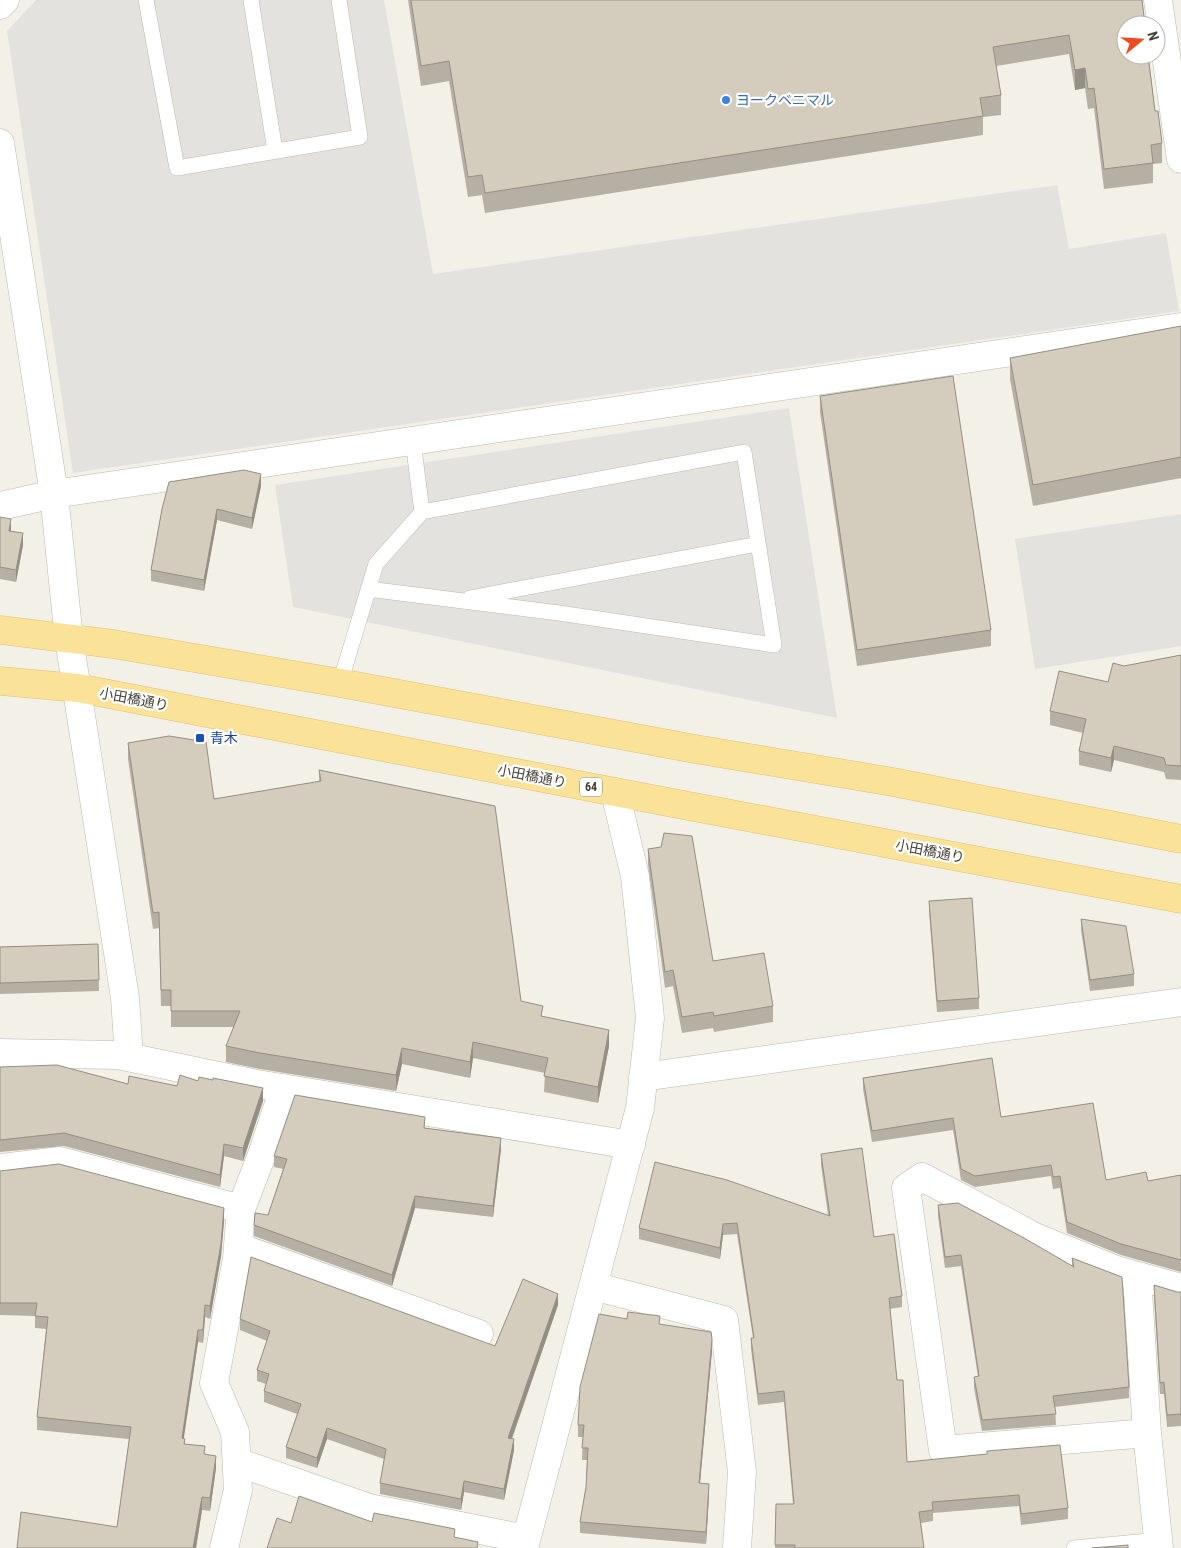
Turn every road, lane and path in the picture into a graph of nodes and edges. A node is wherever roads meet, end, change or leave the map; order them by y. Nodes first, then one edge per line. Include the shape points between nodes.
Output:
1 (5, 0) edge
2 (146, 0) edge
3 (251, 0) edge
4 (339, 0) edge
5 (1158, 0) edge
6 (0, 5) edge
7 (0, 143) edge
8 (275, 152) junction
9 (1181, 159) edge
10 (1181, 327) edge
11 (413, 440) junction
12 (54, 494) junction
13 (0, 506) edge
14 (422, 512) junction
15 (758, 544) junction
16 (368, 589) junction
17 (456, 600) junction
18 (0, 630) edge
19 (69, 639) junction
20 (0, 681) edge
21 (340, 683) junction
22 (78, 688) junction
23 (615, 792) junction
24 (1181, 839) edge
25 (1181, 899) edge
26 (1181, 1002) edge
27 (0, 1053) edge
28 (129, 1057) junction
29 (644, 1077) junction
30 (284, 1088) junction
31 (631, 1145) junction
32 (0, 1168) edge
33 (241, 1209) junction
34 (238, 1247) junction
35 (1137, 1276) junction
36 (593, 1286) junction
37 (1181, 1288) edge
38 (479, 1334) dead end
39 (1147, 1433) junction
40 (237, 1462) junction
41 (525, 1544) edge
42 (1159, 1544) edge
43 (224, 1548) edge
44 (737, 1548) edge
45 (1074, 1548) edge

1 - 6 street
2 - 8 lane via 177,168
3 - 8 lane
4 - 8 lane via 360,137
5 - 9 street
7 - 12 street
10 - 11 street
11 - 12 street
11 - 14 lane
12 - 13 street
12 - 19 street
14 - 15 lane via 744,452
14 - 16 lane via 376,564
15 - 17 lane
15 - 17 lane via 774,644
16 - 17 lane
16 - 21 lane
18 - 19 main road
19 - 21 main road
19 - 22 street
20 - 22 main road, 小田橋通り / 64
21 - 24 main road via 893,782
22 - 23 main road, 小田橋通り / 64
22 - 28 street via 125,998
23 - 25 main road, 小田橋通り / 64
23 - 29 street via 634,876 650,1018
26 - 29 street
27 - 28 street via 118,1054
28 - 30 street
29 - 31 street
30 - 31 street
30 - 33 street via 264,1152
31 - 36 street
32 - 33 street via 60,1162
33 - 34 street
34 - 38 street
34 - 40 street via 214,1382 235,1432
35 - 37 street
35 - 39 street
35 - 39 street via 1037,1238 922,1176 906,1188 942,1450
36 - 41 street
36 - 44 street via 724,1320 742,1472
39 - 42 street
40 - 41 street via 369,1508
40 - 43 street via 238,1490
42 - 45 lane

